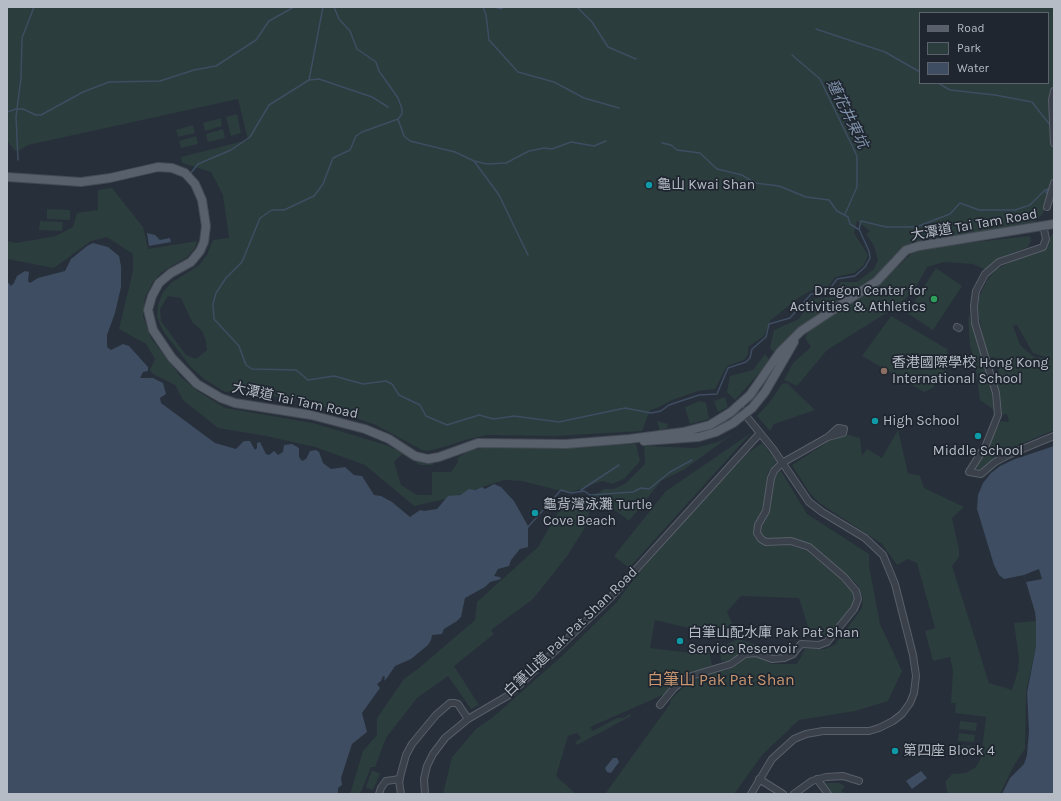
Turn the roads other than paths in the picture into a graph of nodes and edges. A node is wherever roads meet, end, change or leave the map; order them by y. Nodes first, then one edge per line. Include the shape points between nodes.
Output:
1 (1054, 91) edge
2 (1054, 143) edge
3 (7, 177) edge
4 (1053, 185) edge
5 (1048, 207) dead end
6 (1054, 224) edge
7 (1043, 225) junction
8 (805, 328) junction
9 (738, 406) junction
10 (745, 414) junction
11 (760, 433) junction
12 (1054, 436) edge
13 (828, 437) dead end
14 (629, 438) junction
15 (784, 465) junction
16 (660, 706) dead end
17 (468, 719) junction
18 (400, 779) junction
19 (818, 779) junction
20 (759, 780) junction
21 (859, 781) dead end
22 (379, 794) edge
23 (401, 794) edge
24 (425, 794) edge
25 (751, 794) edge
26 (783, 794) edge
27 (794, 794) edge
28 (828, 794) edge

1 - 2 street
3 - 14 main road, 大潭道 Tai Tam Road via 89,182 164,167 177,169 190,177 202,200 206,229 204,242 193,260 168,275 158,285 150,299 148,316 158,339 179,366 197,384 221,398 235,403 311,415 365,429 424,459 435,458 478,443 566,444
4 - 5 street
6 - 7 main road, 大潭道 Tai Tam Road
7 - 8 main road, 大潭道 Tai Tam Road via 911,248 877,281
7 - 12 street via 1046,239 1043,246 999,262 985,274 976,291 975,323 996,393 998,415 986,445 969,472 981,474 1008,455
8 - 9 main road, 大潭道 Tai Tam Road via 784,348 760,384
8 - 10 main road, 大潭道 Tai Tam Road via 765,392
9 - 10 street
9 - 14 main road, 大潭道 Tai Tam Road via 717,421 700,428
10 - 11 street
10 - 14 main road, 大潭道 Tai Tam Road via 722,429 699,438 658,441 638,441
11 - 15 street
11 - 17 street, 白筆山道 Pak Pat Shan Road via 611,597 509,695
13 - 15 street
15 - 16 street via 772,474 767,504 757,528 758,535 766,542 791,541 809,548 851,584 858,596 855,607 827,642 819,645 801,644 793,654 781,659 771,659 756,653 745,654 731,664 688,677 674,688
15 - 20 street via 806,498 822,512 869,542 886,561 895,584 913,655 916,671 915,688 902,714 888,725 869,730 823,731 800,737 789,742 776,754
17 - 18 street via 458,704 450,703 445,706 412,744 406,755
17 - 24 street, 白筆山道 Pak Pat Shan Road via 448,735 433,754 425,775
18 - 22 street via 386,781
18 - 23 street
19 - 21 street via 843,776
19 - 27 street
19 - 28 street
20 - 25 street
20 - 26 street

